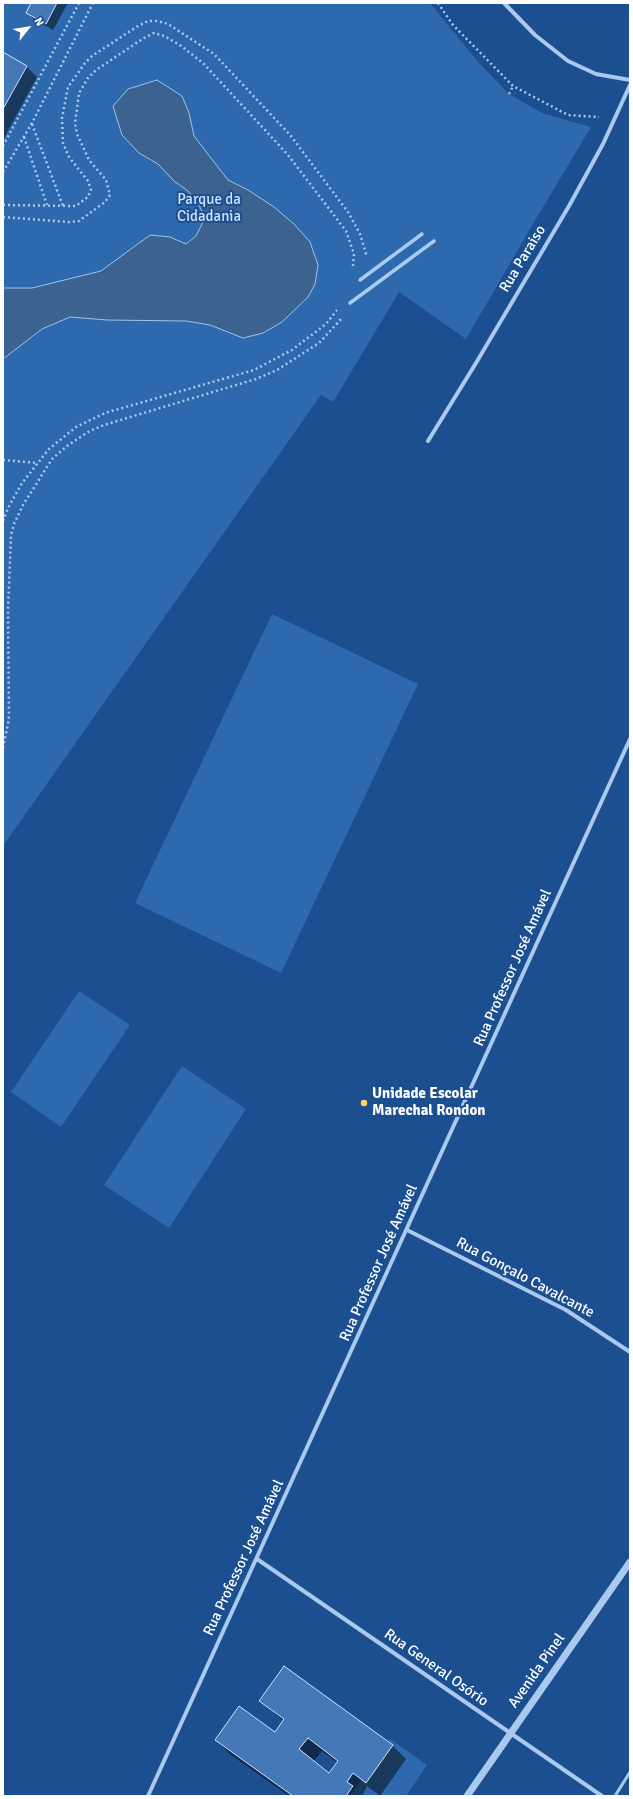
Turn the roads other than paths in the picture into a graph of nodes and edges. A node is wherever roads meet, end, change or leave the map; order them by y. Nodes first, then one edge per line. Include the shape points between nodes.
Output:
1 (504, 3) edge
2 (630, 80) edge
3 (630, 86) edge
4 (422, 234) dead end
5 (434, 241) dead end
6 (360, 280) road end
7 (350, 303) road end
8 (428, 441) dead end
9 (630, 739) edge
10 (407, 1230) junction
11 (630, 1352) edge
12 (257, 1559) junction
13 (630, 1562) edge
14 (510, 1733) junction
15 (630, 1772) edge
16 (148, 1796) edge
17 (467, 1796) edge
18 (602, 1796) edge
19 (615, 1796) edge

1 - 2 street via 535,35 568,61 596,74
3 - 8 street, Rua Paraiso via 569,206
4 - 6 street
5 - 7 street
9 - 10 street, Rua Professor José Amável
10 - 11 street, Rua Gonçalo Cavalcante via 566,1310
10 - 12 street, Rua Professor José Amável
12 - 14 street, Rua General Osório
12 - 16 street, Rua Professor José Amável
13 - 14 street, Avenida Pinel
14 - 17 street, Avenida Pinel
14 - 18 street, Rua General Osório
15 - 19 lane

